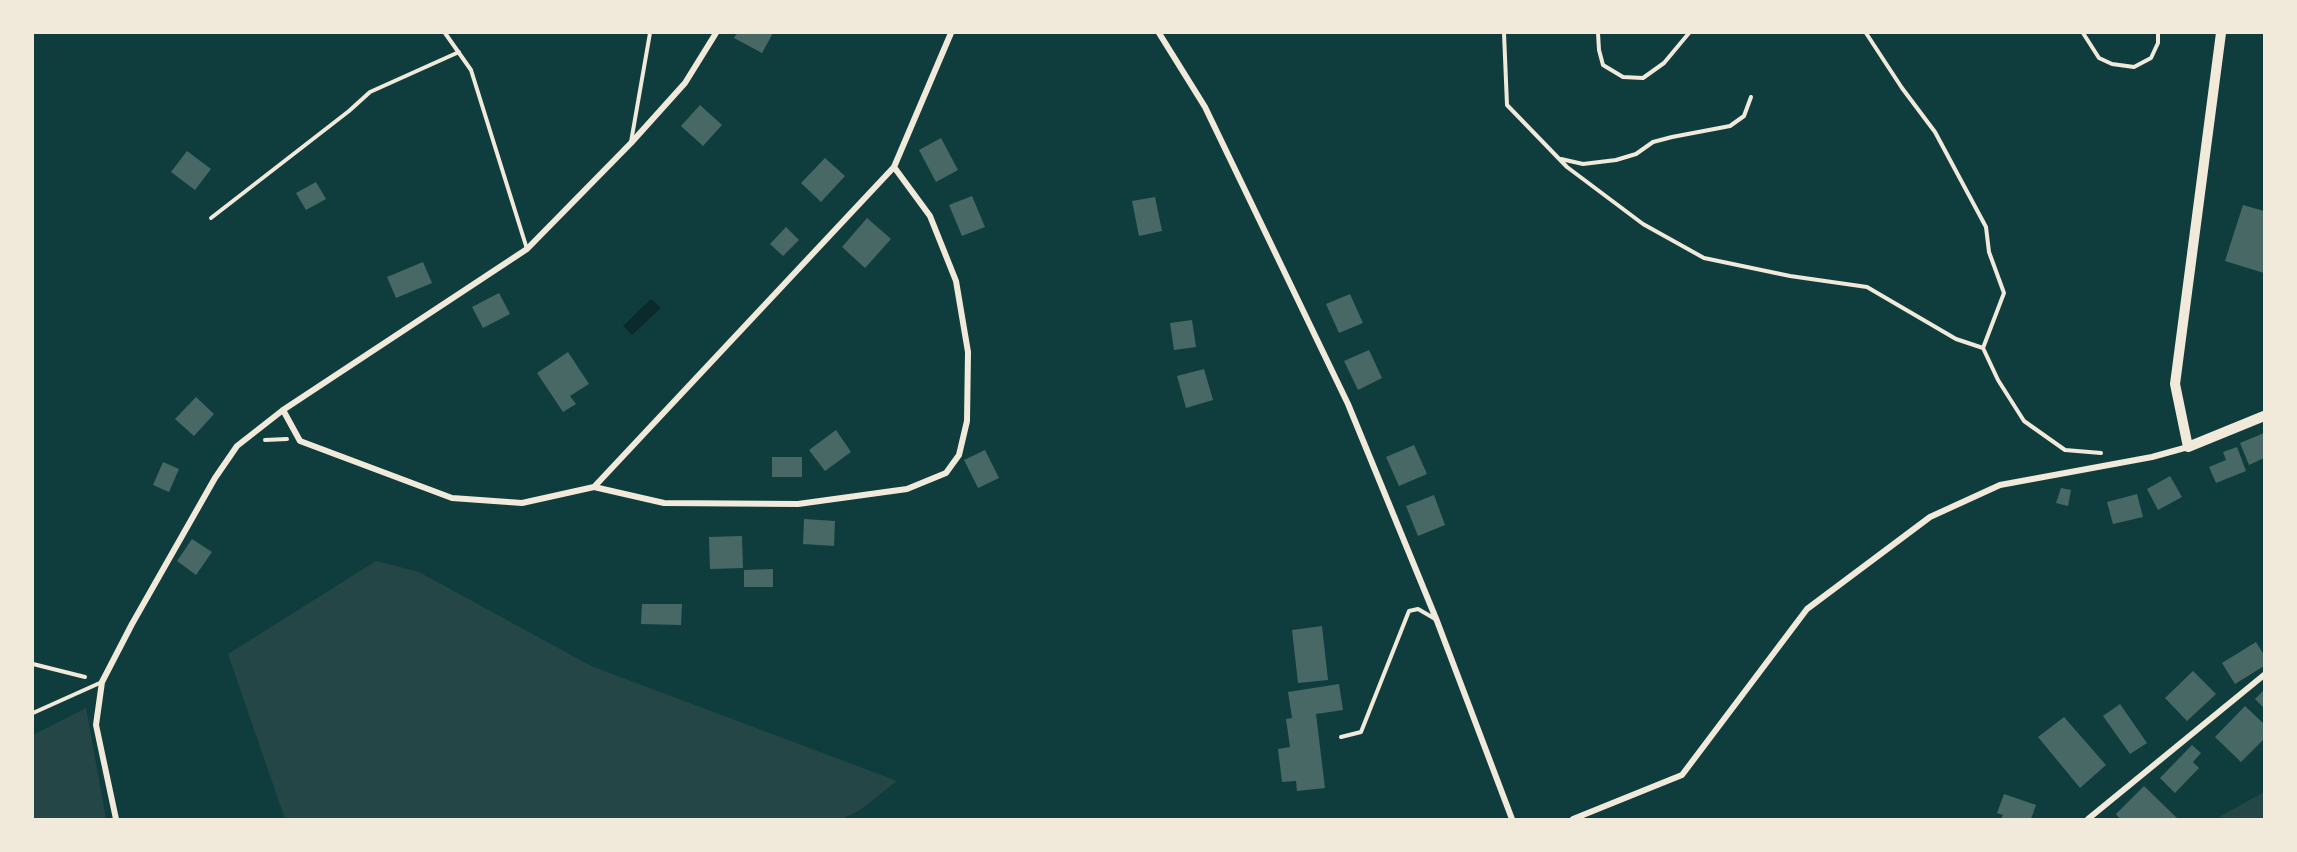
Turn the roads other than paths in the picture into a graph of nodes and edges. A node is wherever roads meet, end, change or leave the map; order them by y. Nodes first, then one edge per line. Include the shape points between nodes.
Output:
1 (445, 33) edge
2 (650, 33) edge
3 (716, 33) edge
4 (951, 33) edge
5 (1159, 33) edge
6 (2221, 33) edge
7 (459, 52) junction
8 (631, 143) junction
9 (894, 167) junction
10 (211, 218) dead end
11 (527, 249) junction
12 (283, 410) junction
13 (2264, 416) edge
14 (2188, 447) junction
15 (594, 487) junction
16 (1437, 621) junction
17 (2264, 675) edge
18 (102, 682) junction
19 (33, 713) edge
20 (1341, 737) dead end
21 (116, 819) edge
22 (1512, 819) edge
23 (1573, 819) edge
24 (2088, 819) edge

1 - 7 lane
2 - 8 lane
3 - 8 street via 685,83
4 - 9 street
5 - 16 street via 1205,106 1348,405
6 - 14 street via 2175,384
7 - 10 lane via 370,92
7 - 11 lane via 471,70
8 - 11 street
9 - 15 street
9 - 15 street via 930,216 956,281 968,352 967,421 959,455 946,473 907,489 798,504 664,503
11 - 12 street
12 - 15 street via 300,441 452,498 522,503
12 - 18 street via 237,446 215,478
13 - 14 street
14 - 23 street via 2152,458 2000,485 1929,517 1808,609 1682,775
16 - 20 lane via 1418,609 1409,610 1361,732
16 - 22 street
17 - 24 street
18 - 19 lane
18 - 21 street via 96,725

